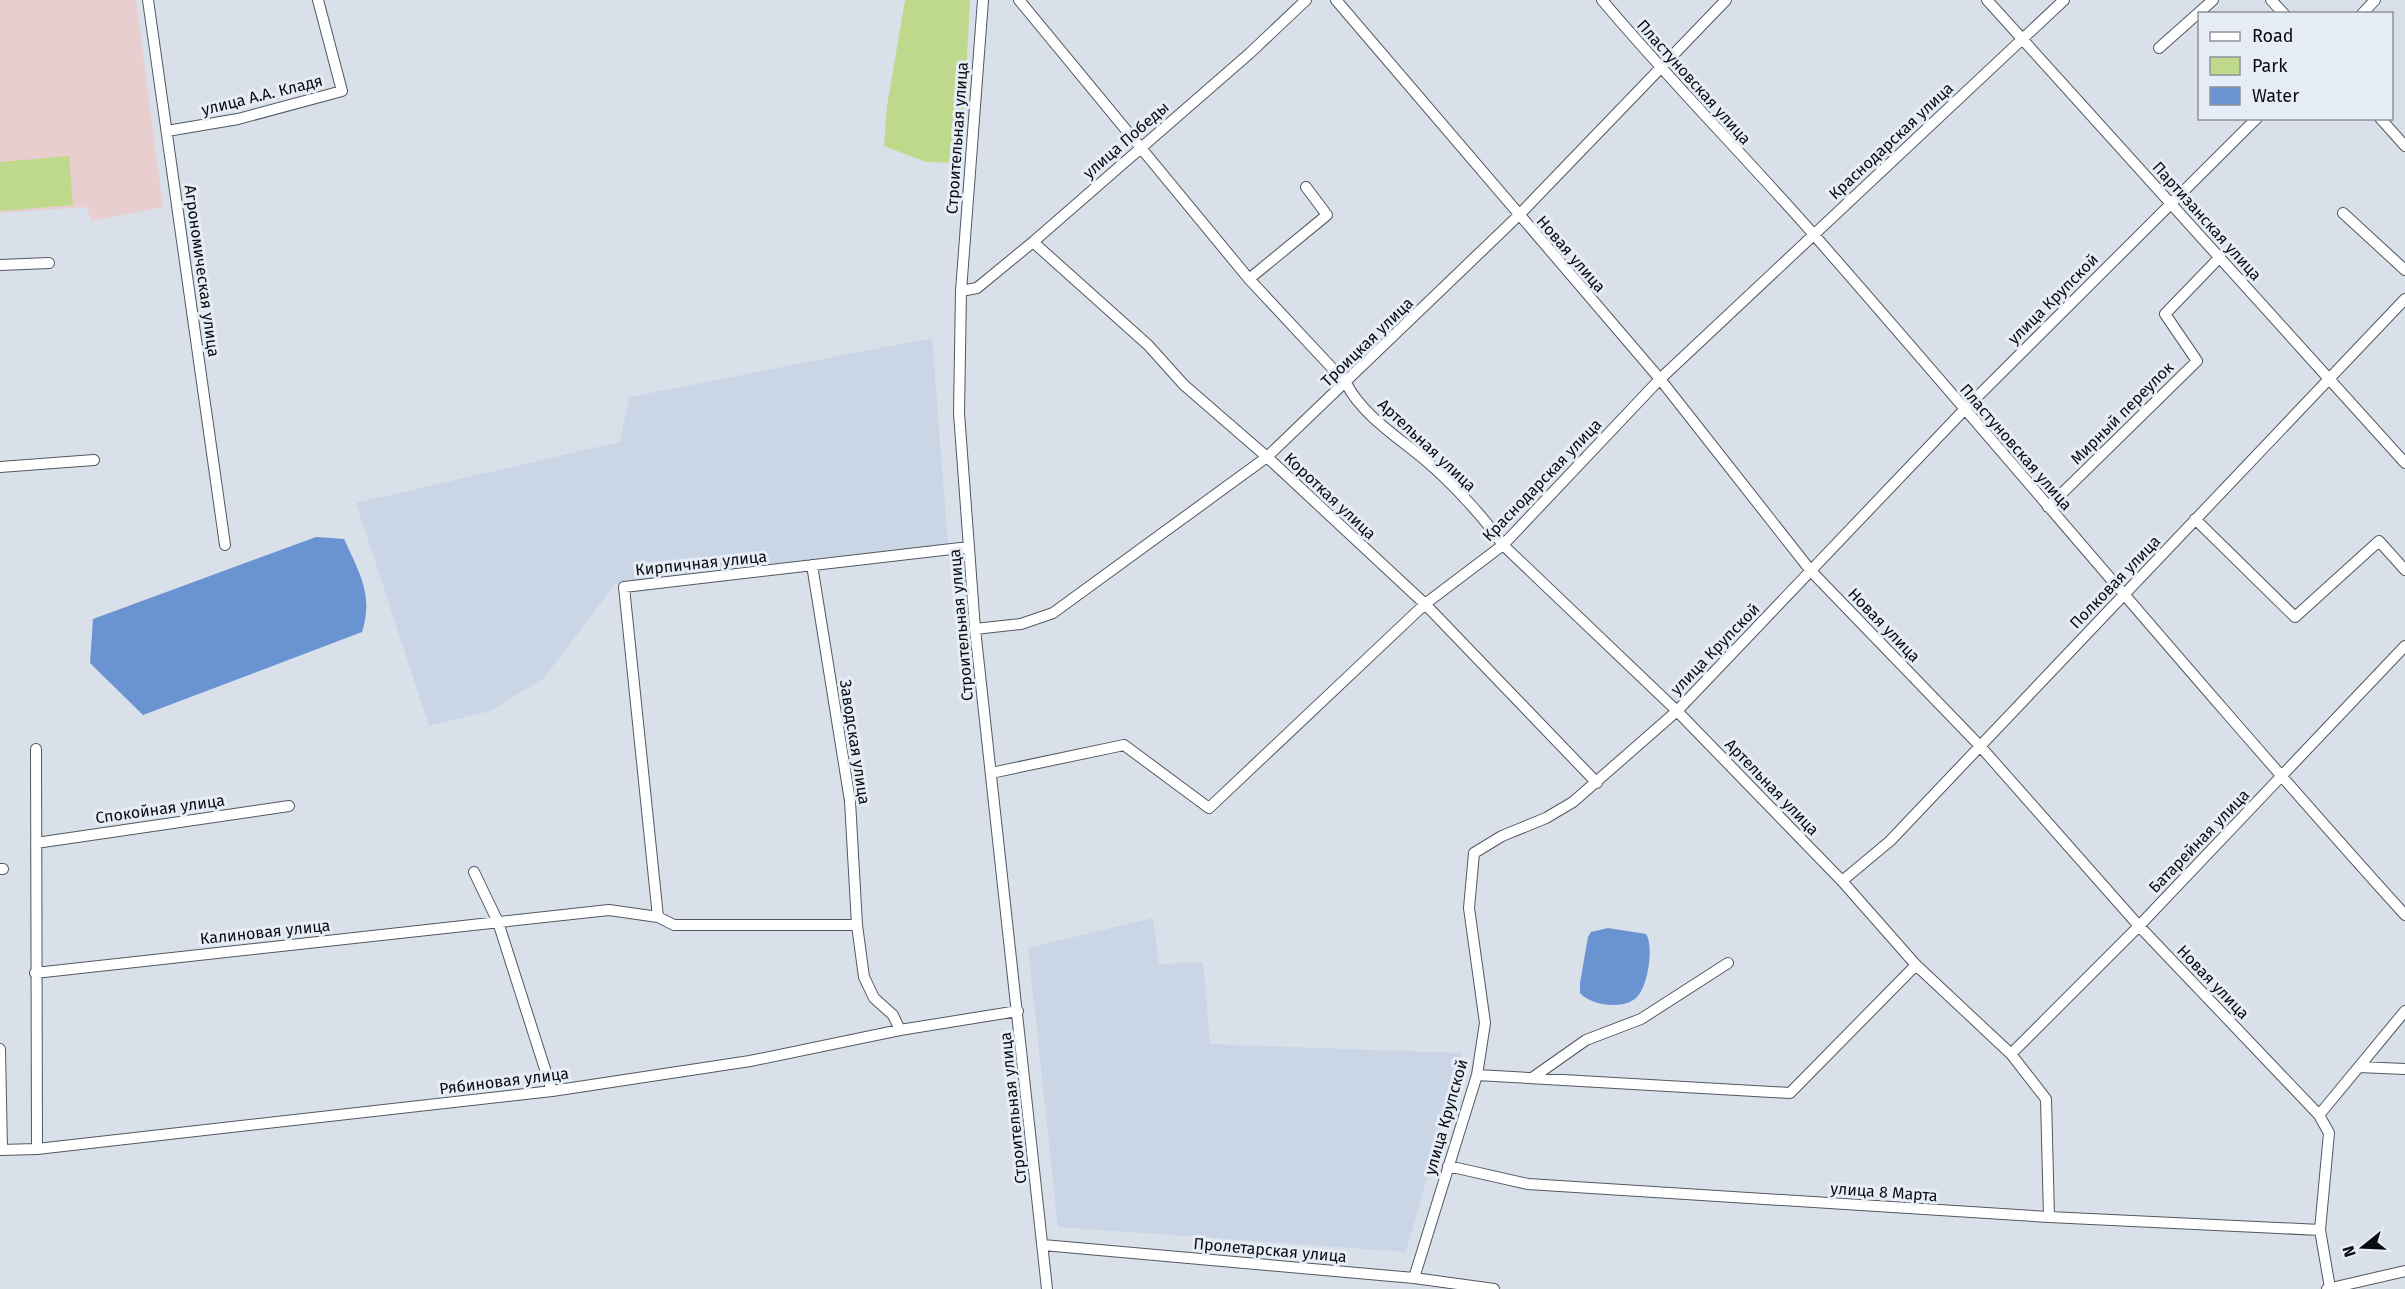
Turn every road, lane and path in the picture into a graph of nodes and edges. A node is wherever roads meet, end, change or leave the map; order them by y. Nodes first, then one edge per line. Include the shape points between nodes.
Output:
1 (148, 0) edge
2 (318, 0) edge
3 (983, 0) edge
4 (1019, 0) edge
5 (1306, 0) edge
6 (1336, 0) edge
7 (1602, 0) edge
8 (1726, 0) edge
9 (1987, 0) edge
10 (2064, 0) edge
11 (2213, 0) edge
12 (2271, 0) edge
13 (2375, 0) edge
14 (2200, 12) edge
15 (2282, 12) edge
16 (2364, 12) edge
17 (2198, 13) edge
18 (2022, 40) junction
19 (2159, 48) dead end
20 (1661, 70) junction
21 (2255, 120) edge
22 (2382, 120) edge
23 (167, 131) junction
24 (2405, 146) edge
25 (1140, 147) junction
26 (1306, 187) dead end
27 (2171, 202) junction
28 (2343, 213) dead end
29 (1518, 216) junction
30 (1813, 234) junction
31 (1033, 242) junction
32 (2220, 257) junction
33 (49, 263) dead end
34 (0, 265) edge
35 (2405, 270) edge
36 (1249, 279) junction
37 (960, 291) junction
38 (2405, 299) edge
39 (1660, 379) junction
40 (2329, 381) junction
41 (1346, 383) junction
42 (1964, 410) junction
43 (1267, 457) junction
44 (94, 460) dead end
45 (2405, 463) edge
46 (0, 467) edge
47 (2048, 507) junction
48 (2195, 519) junction
49 (225, 545) dead end
50 (1503, 545) junction
51 (969, 547) junction
52 (812, 565) junction
53 (2405, 570) edge
54 (1811, 571) junction
55 (2124, 594) junction
56 (1425, 604) junction
57 (975, 629) junction
58 (2405, 646) edge
59 (1677, 711) junction
60 (1980, 746) junction
61 (36, 749) dead end
62 (991, 772) junction
63 (2281, 778) junction
64 (1597, 783) junction
65 (289, 806) dead end
66 (36, 843) junction
67 (474, 872) dead end
68 (1842, 881) junction
69 (2405, 915) edge
70 (658, 917) junction
71 (498, 922) junction
72 (857, 925) junction
73 (2139, 926) junction
74 (1728, 963) dead end
75 (1916, 965) junction
76 (35, 973) junction
77 (1018, 1011) junction
78 (2405, 1011) edge
79 (900, 1030) junction
80 (0, 1048) edge
81 (2011, 1054) junction
82 (2359, 1067) junction
83 (2405, 1069) edge
84 (1477, 1075) junction
85 (1532, 1078) junction
86 (552, 1091) junction
87 (2319, 1115) junction
88 (37, 1149) junction
89 (1, 1150) edge
90 (1448, 1166) junction
91 (2049, 1217) junction
92 (2320, 1230) junction
93 (1043, 1245) junction
94 (2405, 1271) edge
95 (1414, 1278) junction
96 (2328, 1288) edge
97 (1047, 1289) edge
98 (1494, 1289) edge

1 - 23 street, Агрономическая улица
2 - 23 street, улица А.А. Кладя via 342,91 238,119
3 - 37 street, Строительная улица
4 - 25 street, Артельная улица
5 - 25 street, улица Победы
6 - 29 street, Новая улица
7 - 20 street, Пластуновская улица
8 - 20 street, Троицкая улица
9 - 18 street, Партизанская улица
10 - 18 street, Краснодарская улица
11 - 14 street
12 - 15 street
13 - 16 street
17 - 19 street
18 - 27 street, Партизанская улица
18 - 30 street, Краснодарская улица
20 - 29 street, Троицкая улица
20 - 30 street, Пластуновская улица
21 - 27 street, улица Крупской
22 - 24 street
23 - 49 street, Агрономическая улица
25 - 31 street, улица Победы
25 - 36 street, Артельная улица
26 - 36 street via 1327,215
27 - 32 street, Партизанская улица
27 - 42 street, улица Крупской
28 - 35 street
29 - 39 street, Новая улица
29 - 41 street, Троицкая улица
30 - 39 street, Краснодарская улица
30 - 42 street, Пластуновская улица
31 - 37 street, улица Победы via 977,288
31 - 43 street, Короткая улица via 1148,345 1184,385
32 - 40 street, Партизанская улица
32 - 47 street, Мирный переулок via 2165,314 2197,361
33 - 34 street
36 - 41 street, Артельная улица
37 - 51 street, Строительная улица via 959,413
38 - 40 street, Полковая улица
39 - 50 street, Краснодарская улица
39 - 54 street, Новая улица
40 - 45 street, Партизанская улица
40 - 48 street, Полковая улица
41 - 43 street, Троицкая улица
41 - 50 street, Артельная улица via 1352,396 1425,460
42 - 47 street, Пластуновская улица
42 - 54 street, улица Крупской
43 - 56 street, Короткая улица
43 - 57 street, Троицкая улица via 1053,613 1021,624
44 - 46 street
47 - 55 street, Пластуновская улица
48 - 53 street via 2295,617 2379,541
48 - 55 street, Полковая улица
50 - 56 street, Краснодарская улица
50 - 59 street, Артельная улица
51 - 52 street, Кирпичная улица
51 - 57 street, Строительная улица
52 - 70 street, Кирпичная улица via 624,587
52 - 72 street, Заводская улица via 850,801
54 - 59 street, улица Крупской
54 - 60 street, Новая улица
55 - 60 street, Полковая улица
55 - 63 street, Пластуновская улица
56 - 62 street, Краснодарская улица via 1209,808 1124,745
56 - 64 street, Короткая улица
57 - 62 street, Строительная улица
58 - 63 street, Батарейная улица
59 - 64 street, улица Крупской
59 - 68 street, Артельная улица
60 - 68 street, Полковая улица via 1890,841
60 - 73 street, Новая улица
61 - 66 street
62 - 77 street, Строительная улица
63 - 69 street, Пластуновская улица
63 - 73 street, Батарейная улица
64 - 84 street, улица Крупской via 1545,818 1474,853 1469,908 1485,1023
65 - 66 street, Спокойная улица
66 - 76 street
67 - 71 street
68 - 75 street, Артельная улица
70 - 71 street, Калиновая улица via 609,910
70 - 72 street, Калиновая улица via 674,925
71 - 76 street, Калиновая улица
71 - 86 street
72 - 79 street, Заводская улица via 864,977 874,998 893,1015
73 - 81 street, Батарейная улица
73 - 87 street, Новая улица
74 - 85 street via 1641,1019 1586,1040
75 - 81 street, Артельная улица
75 - 85 street via 1790,1093
76 - 88 street
77 - 79 street, Рябиновая улица
77 - 93 street, Строительная улица
78 - 82 street
79 - 86 street, Рябиновая улица via 750,1061
80 - 89 street
81 - 91 street, Артельная улица via 2046,1099
82 - 83 street
82 - 87 street
84 - 85 street
84 - 90 street, улица Крупской
86 - 88 street, Рябиновая улица
87 - 92 street, Новая улица via 2329,1133
88 - 89 street, Рябиновая улица
90 - 91 street, улица 8 Марта via 1528,1184
90 - 95 street, улица Крупской
91 - 92 street, улица 8 Марта
92 - 96 street, Новая улица
93 - 95 street, Пролетарская улица
93 - 97 street, Строительная улица
94 - 96 street
95 - 98 street, Пролетарская улица

